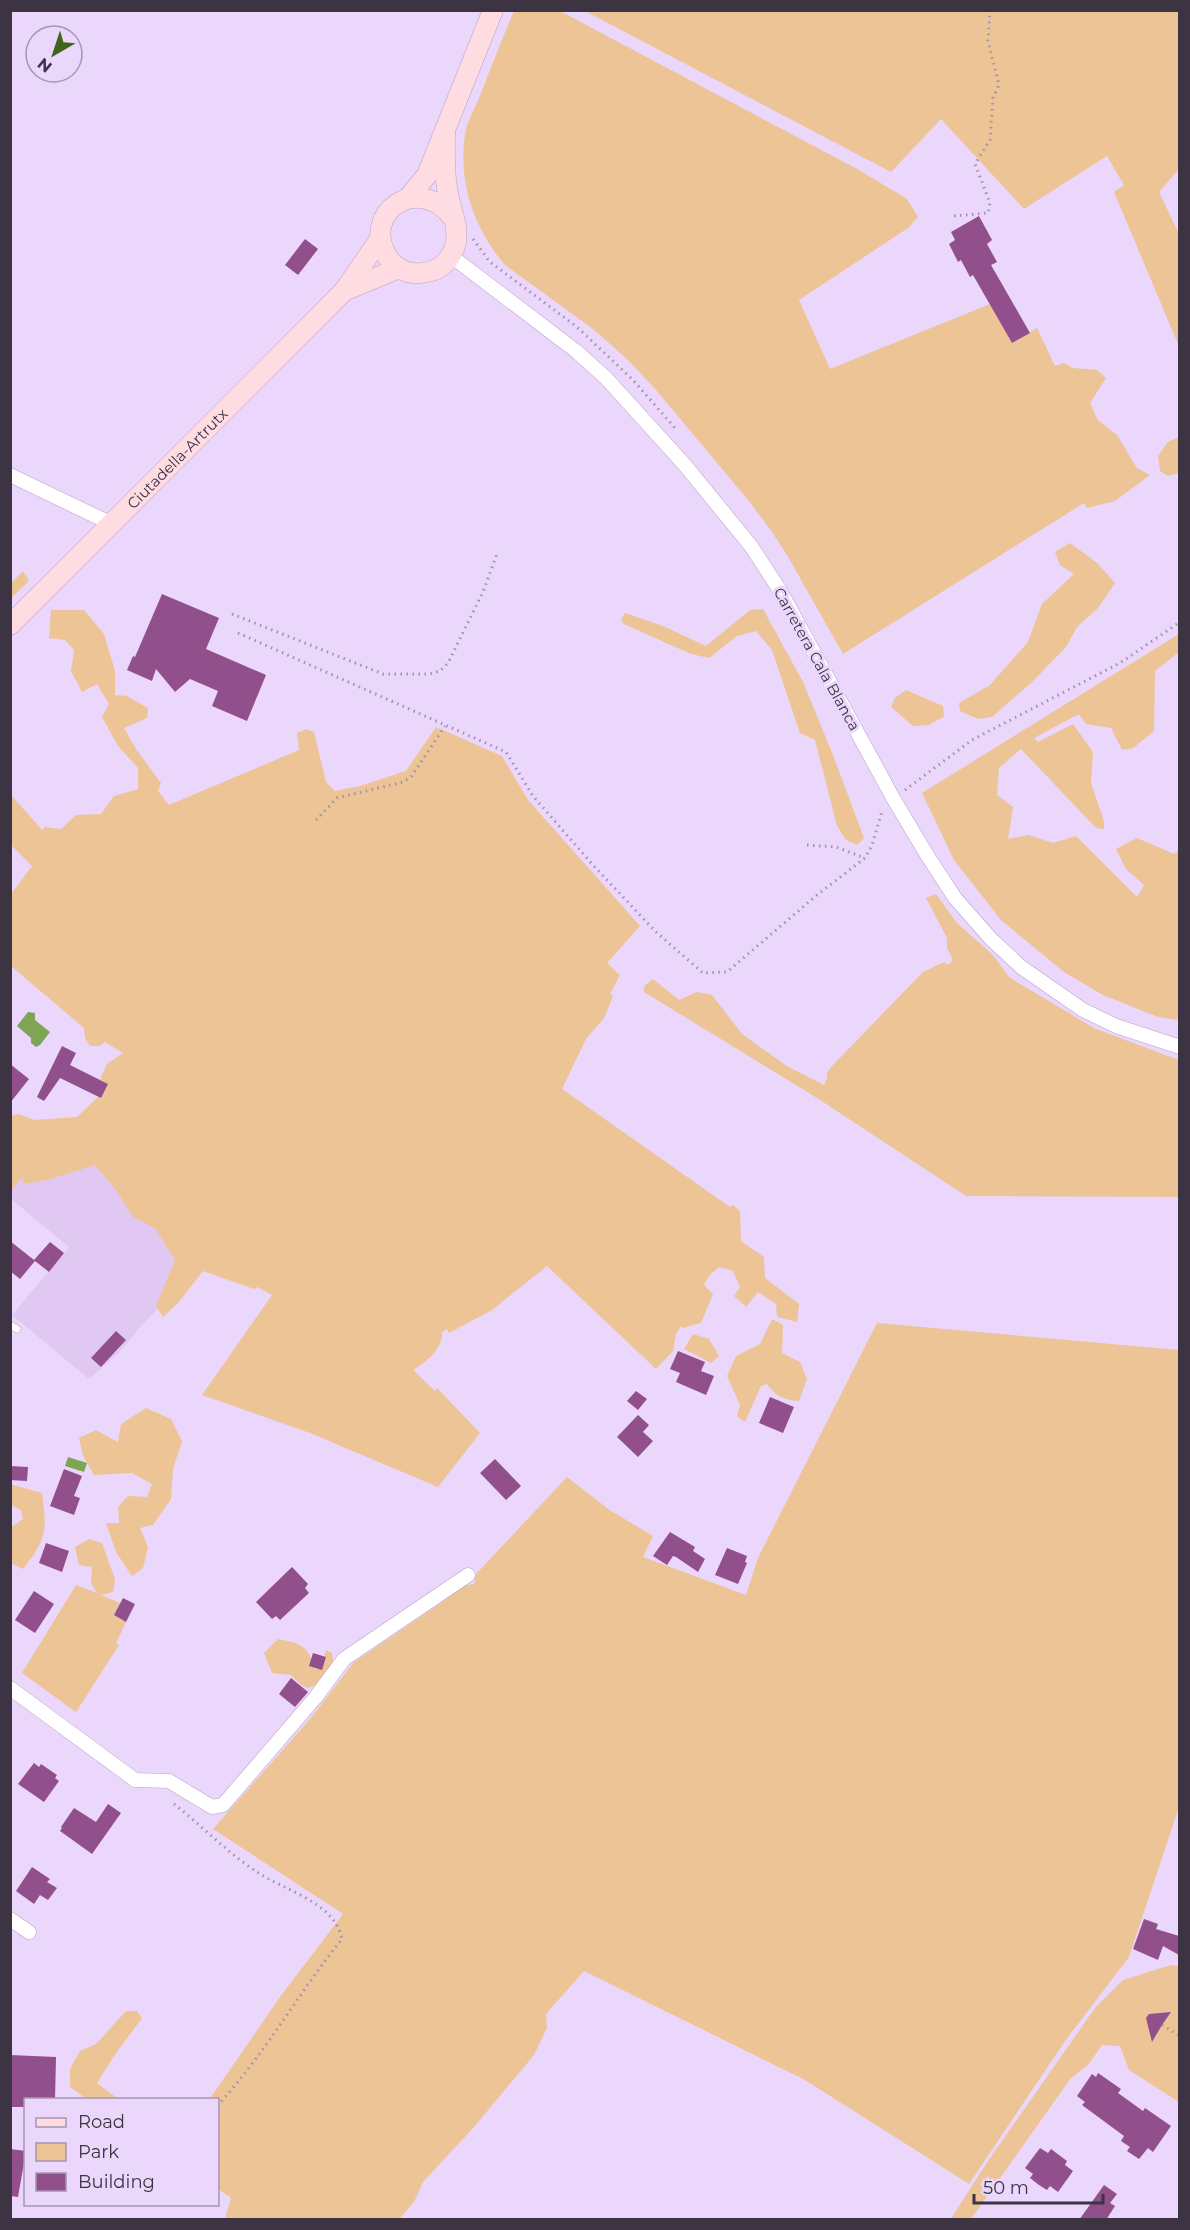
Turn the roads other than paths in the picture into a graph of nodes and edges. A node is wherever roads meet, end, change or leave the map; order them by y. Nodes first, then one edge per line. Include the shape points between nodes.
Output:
1 (493, 10) edge
2 (445, 133) junction
3 (408, 198) junction
4 (453, 218) junction
5 (380, 238) junction
6 (451, 256) junction
7 (399, 268) junction
8 (344, 291) junction
9 (10, 475) edge
10 (112, 524) junction
11 (10, 625) edge
12 (1179, 1047) edge
13 (468, 1575) dead end
14 (10, 1688) edge
15 (10, 1919) edge
16 (29, 1932) dead end

1 - 2 main road
2 - 3 main road via 427,175
2 - 4 main road via 446,187
3 - 4 main road via 434,200
3 - 5 main road via 391,208
4 - 6 main road via 457,230
5 - 7 main road via 389,260
5 - 8 main road
6 - 7 main road via 433,271 410,273
6 - 12 street, Carretera Cala Blanca via 606,378 718,504 781,592 894,798 955,898 991,939 1021,968 1083,1010 1116,1026
7 - 8 main road
8 - 10 main road, Ciutadella-Artrutx
9 - 10 street
10 - 11 main road, Ciutadella-Artrutx
13 - 14 street via 344,1659 223,1805 212,1808 169,1780 135,1780
15 - 16 street

